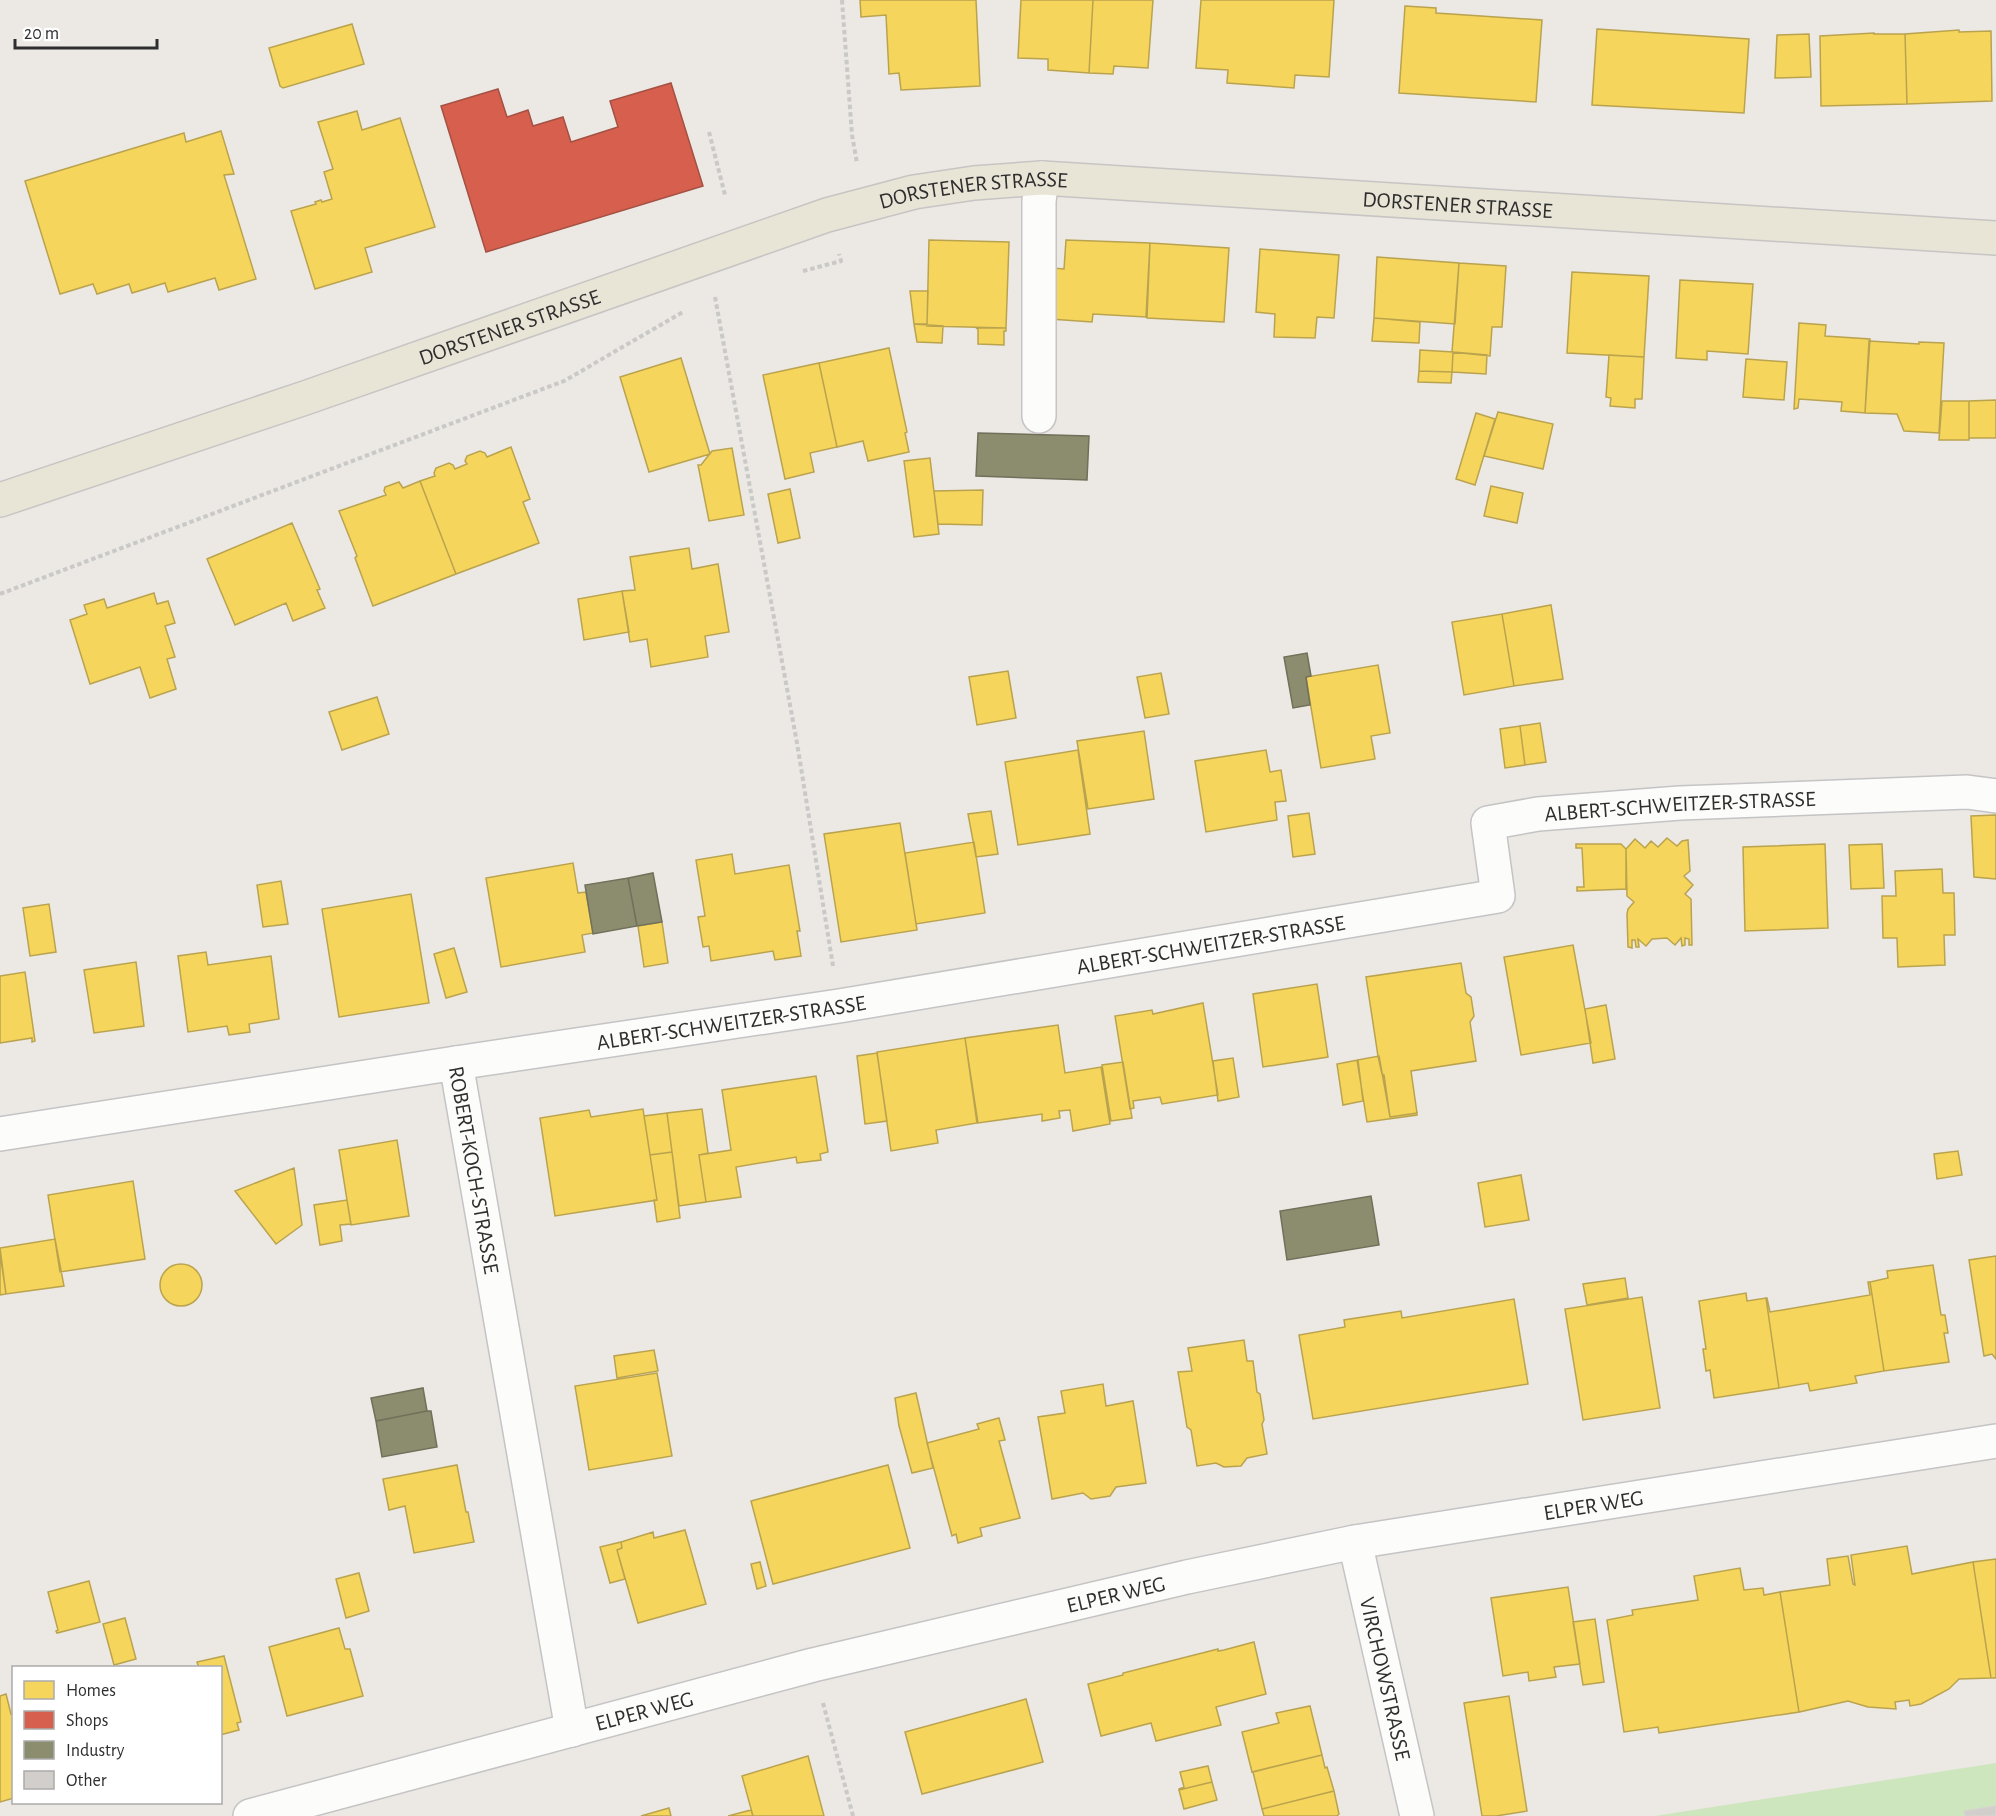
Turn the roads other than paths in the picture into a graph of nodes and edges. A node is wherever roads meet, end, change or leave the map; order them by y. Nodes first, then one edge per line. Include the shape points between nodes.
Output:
1 (1042, 178) junction
2 (1996, 238) edge
3 (1039, 416) dead end
4 (0, 500) edge
5 (1985, 795) edge
6 (456, 1063) junction
7 (0, 1134) edge
8 (1996, 1441) edge
9 (1354, 1542) junction
10 (572, 1731) junction
11 (250, 1816) edge
12 (1417, 1816) edge

1 - 2 main road, DORSTENER STRASSE
1 - 3 street
1 - 4 main road, DORSTENER STRASSE via 914,192 827,215
5 - 6 street, ALBERT-SCHWEITZER-STRASSE via 1680,803 1538,814 1488,823 1498,896 839,1006
6 - 7 street, ROBERT-KOCH-STRASSE
6 - 10 street, ROBERT-KOCH-STRASSE
8 - 9 street, ELPER WEG
9 - 10 street, ELPER WEG via 813,1665
9 - 12 street, VIRCHOWSTRASSE
10 - 11 street, ELPER WEG

